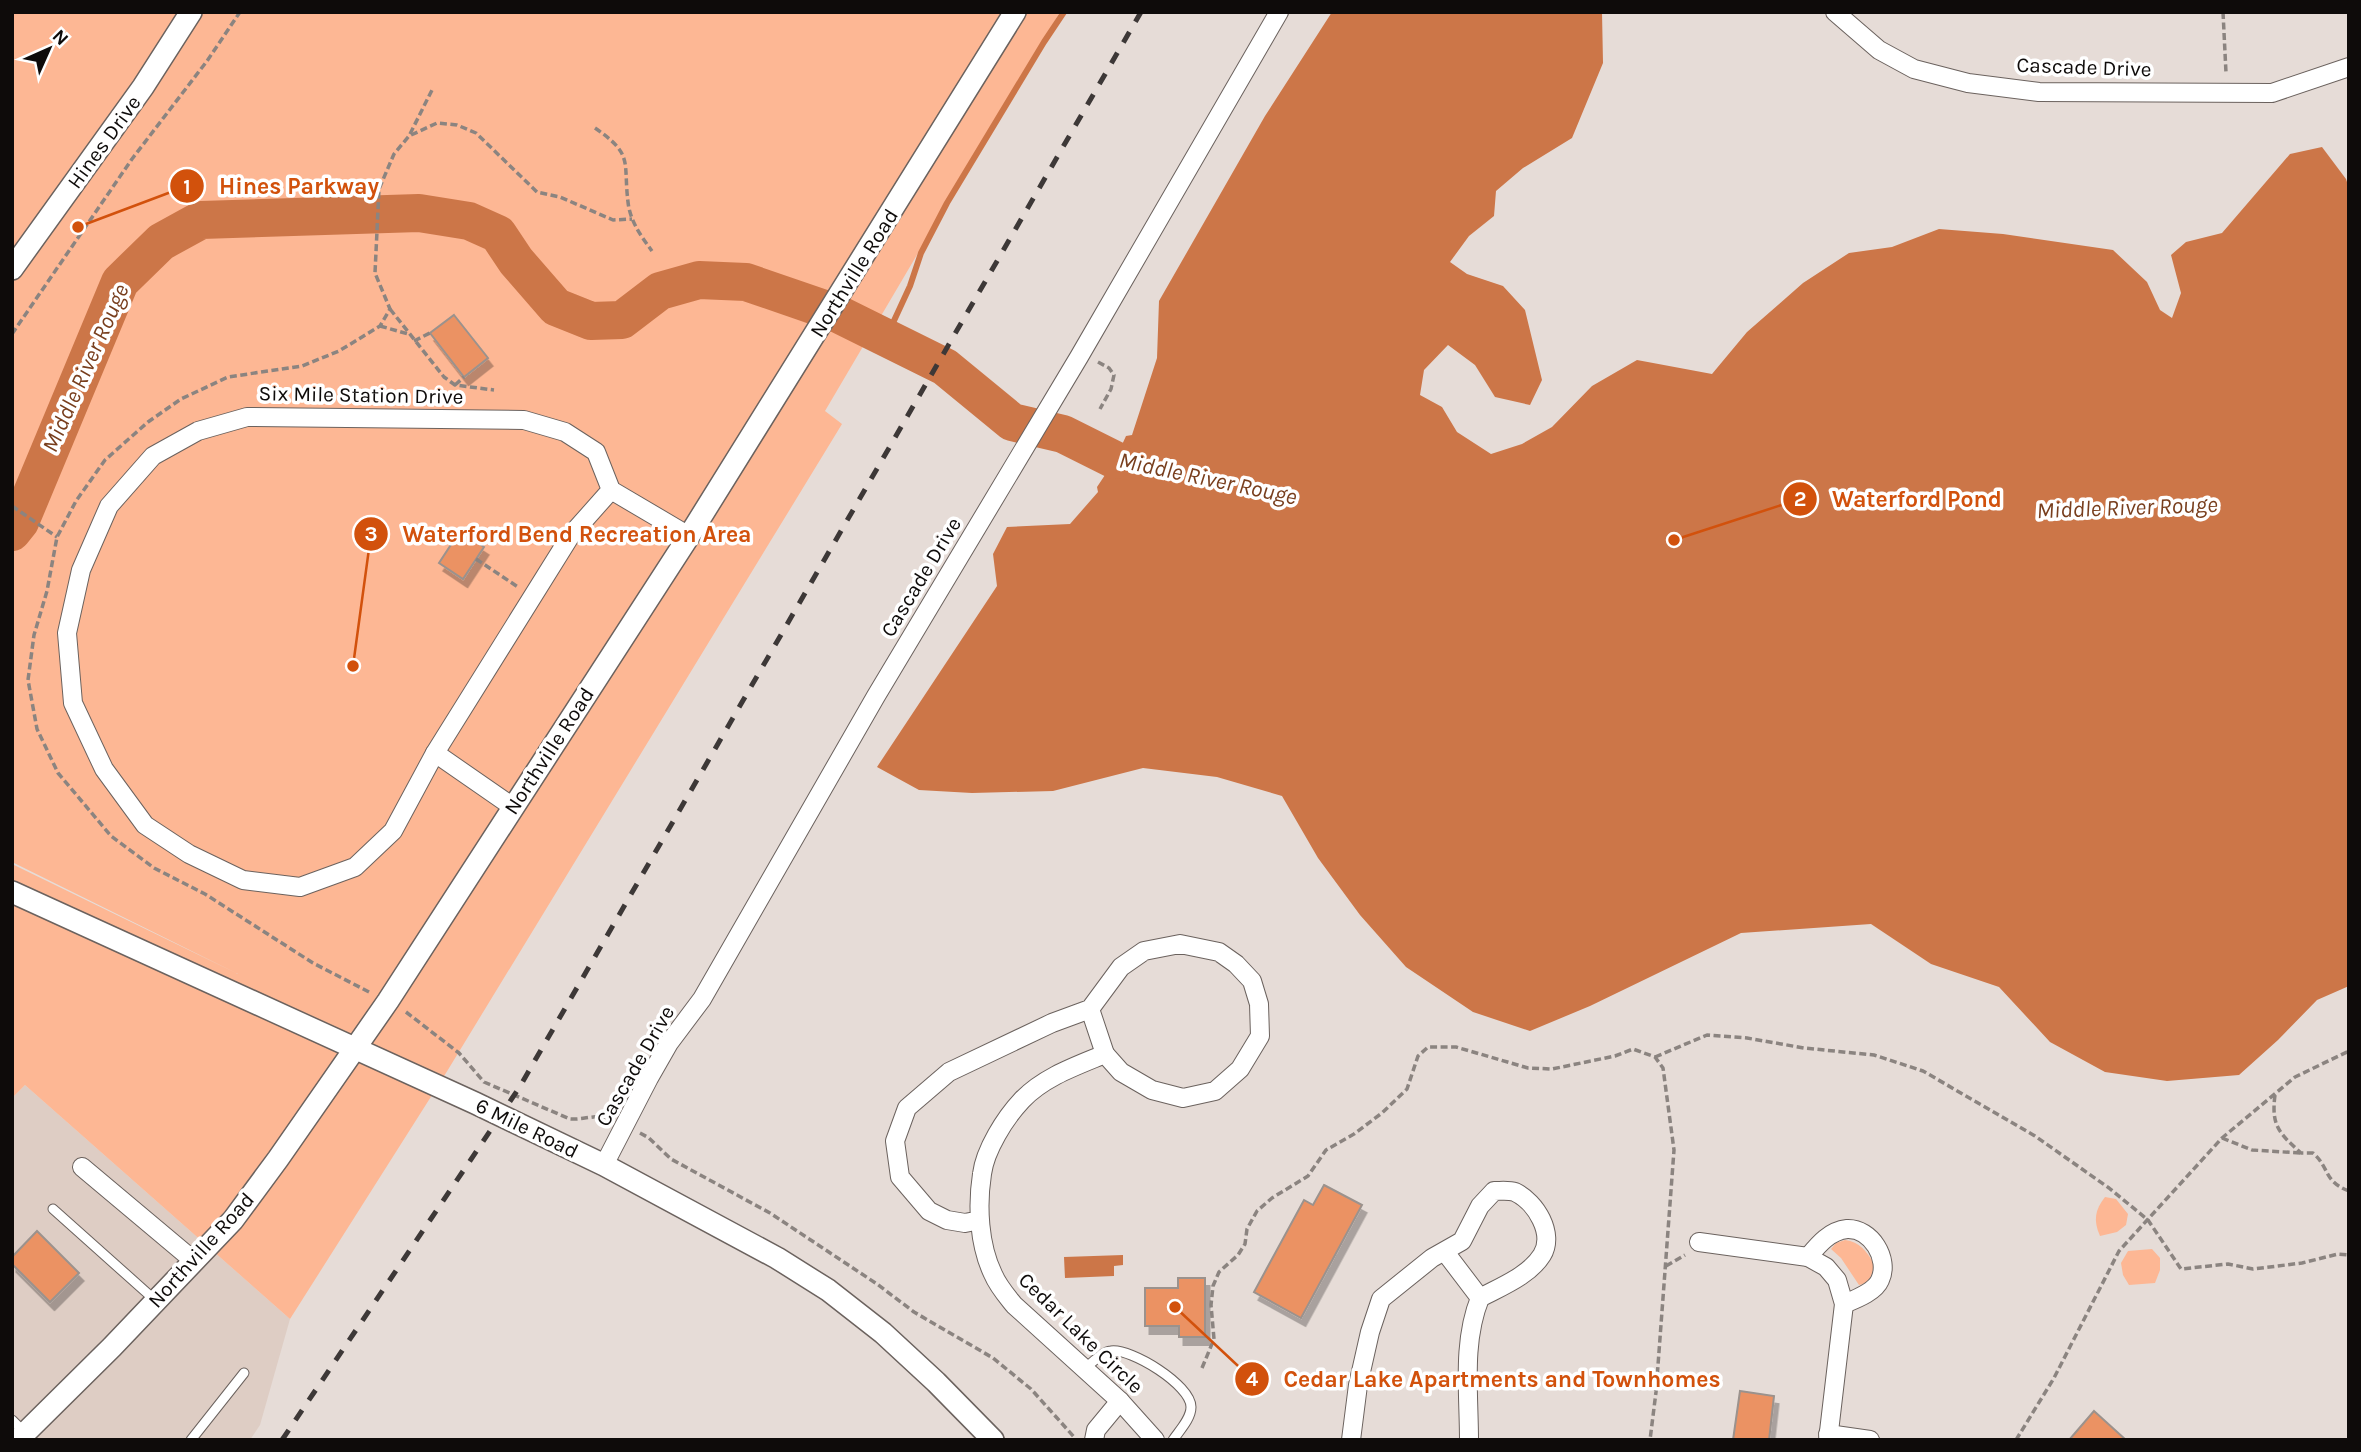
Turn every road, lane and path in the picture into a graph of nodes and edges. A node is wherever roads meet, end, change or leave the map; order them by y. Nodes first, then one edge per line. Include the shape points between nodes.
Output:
1 (191, 12) edge
2 (240, 12) edge
3 (1015, 12) edge
4 (1279, 12) edge
5 (1835, 12) edge
6 (2223, 12) edge
7 (2349, 67) edge
8 (433, 88) dead end
9 (2227, 92) junction
10 (595, 128) dead end
11 (409, 136) junction
12 (632, 219) junction
13 (652, 251) dead end
14 (12, 269) edge
15 (390, 309) junction
16 (380, 326) junction
17 (430, 333) dead end
18 (12, 334) edge
19 (409, 334) junction
20 (414, 341) junction
21 (1079, 357) junction
22 (464, 377) dead end
23 (455, 385) junction
24 (494, 390) dead end
25 (1100, 409) dead end
26 (611, 490) junction
27 (12, 506) edge
28 (689, 536) junction
29 (476, 559) dead end
30 (532, 597) junction
31 (435, 753) junction
32 (513, 807) junction
33 (12, 892) edge
34 (388, 1001) junction
35 (1090, 1009) junction
36 (355, 1048) junction
37 (2349, 1051) edge
38 (1105, 1054) junction
39 (1654, 1057) dead end
40 (2275, 1093) junction
41 (625, 1124) junction
42 (2222, 1138) junction
43 (2301, 1153) junction
44 (604, 1165) junction
45 (82, 1167) dead end
46 (2349, 1191) edge
47 (53, 1209) dead end
48 (980, 1220) junction
49 (2148, 1220) junction
50 (1699, 1242) dead end
51 (1445, 1252) junction
52 (2349, 1255) edge
53 (1808, 1257) junction
54 (194, 1261) junction
55 (1480, 1298) junction
56 (156, 1301) junction
57 (1844, 1304) junction
58 (1085, 1368) junction
59 (244, 1373) dead end
60 (1120, 1401) junction
61 (18, 1431) edge
62 (1148, 1437) edge
63 (1828, 1437) edge
64 (191, 1440) edge
65 (993, 1440) edge
66 (1076, 1440) edge
67 (1094, 1440) edge
68 (1173, 1440) edge
69 (1351, 1440) edge
70 (1469, 1440) edge
71 (1870, 1440) edge
72 (2015, 1440) edge

1 - 14 street, Hines Drive
2 - 18 path
3 - 28 street, Northville Road
4 - 21 street, Cascade Drive
5 - 9 street, Cascade Drive via 1879,50 1914,69 1968,83 2039,92
6 - 9 path
7 - 9 street, Cascade Drive via 2272,93
8 - 11 path
10 - 12 path via 614,142 625,158
11 - 12 path via 437,123 457,125 476,133 537,192 613,220
11 - 15 path via 394,154 379,189 375,273
12 - 13 path
15 - 16 path
15 - 19 path
16 - 19 path
16 - 27 path via 339,351 302,366 228,377 181,399 105,460 57,537
17 - 20 path
19 - 20 path
20 - 23 path
21 - 25 path via 1110,368 1114,375
21 - 41 street, Cascade Drive
22 - 23 path
23 - 24 path
26 - 28 street
26 - 30 street, Six Mile Station Drive via 571,535
26 - 31 street, Six Mile Station Drive via 596,452 565,432 524,420 247,417 198,431 153,457 109,506 81,570 67,633 73,702 104,769 145,825 189,855 243,880 300,887 355,867 393,831
28 - 32 street, Northville Road
29 - 30 path
30 - 31 street, Six Mile Station Drive
31 - 32 street
32 - 34 street, Northville Road
33 - 36 street, 6 Mile Road
34 - 36 street, Northville Road
34 - 41 path via 459,1053 484,1082 570,1119 602,1115
35 - 38 street
35 - 38 street via 1132,959 1144,951 1180,944 1219,952 1252,982 1259,1004 1260,1036 1240,1069 1215,1091 1183,1098 1152,1090 1121,1072
35 - 48 street via 948,1072 907,1108 895,1141 900,1177 929,1211 947,1220
36 - 44 street, 6 Mile Road
36 - 54 street, Northville Road via 233,1220
37 - 40 path via 2295,1077
38 - 48 street, Cedar Lake Circle via 1055,1076 1023,1099 999,1129 982,1172
39 - 49 path via 1707,1035 1874,1055 1923,1071 2035,1136
40 - 42 path
40 - 43 path via 2277,1130
41 - 44 street, Cascade Drive
41 - 66 path via 671,1159 770,1213 914,1312 993,1358 1031,1389
42 - 43 path via 2252,1150
42 - 49 path
43 - 46 path via 2313,1153 2328,1178
44 - 65 street, 6 Mile Road via 828,1290 883,1333
45 - 54 street
47 - 56 lane
48 - 58 street, Cedar Lake Circle via 988,1261 999,1286
49 - 52 path via 2181,1269 2228,1264 2253,1269
49 - 72 path via 2119,1251 2054,1378
50 - 53 street
51 - 55 street
51 - 55 street via 1461,1241 1494,1191 1513,1191 1542,1219 1547,1243 1541,1257 1516,1279
51 - 69 street via 1381,1298 1370,1332
53 - 57 street via 1837,1280
53 - 57 street via 1820,1242 1848,1229 1864,1233 1879,1250 1884,1266 1880,1282
54 - 56 street, Northville Road
55 - 70 street via 1469,1341
56 - 61 street, Northville Road
57 - 63 street
58 - 60 street, Cedar Lake Circle
58 - 68 lane via 1108,1350 1121,1350 1177,1382 1191,1407
59 - 64 lane
60 - 62 street, Cedar Lake Circle
60 - 67 street via 1096,1430
63 - 71 street

